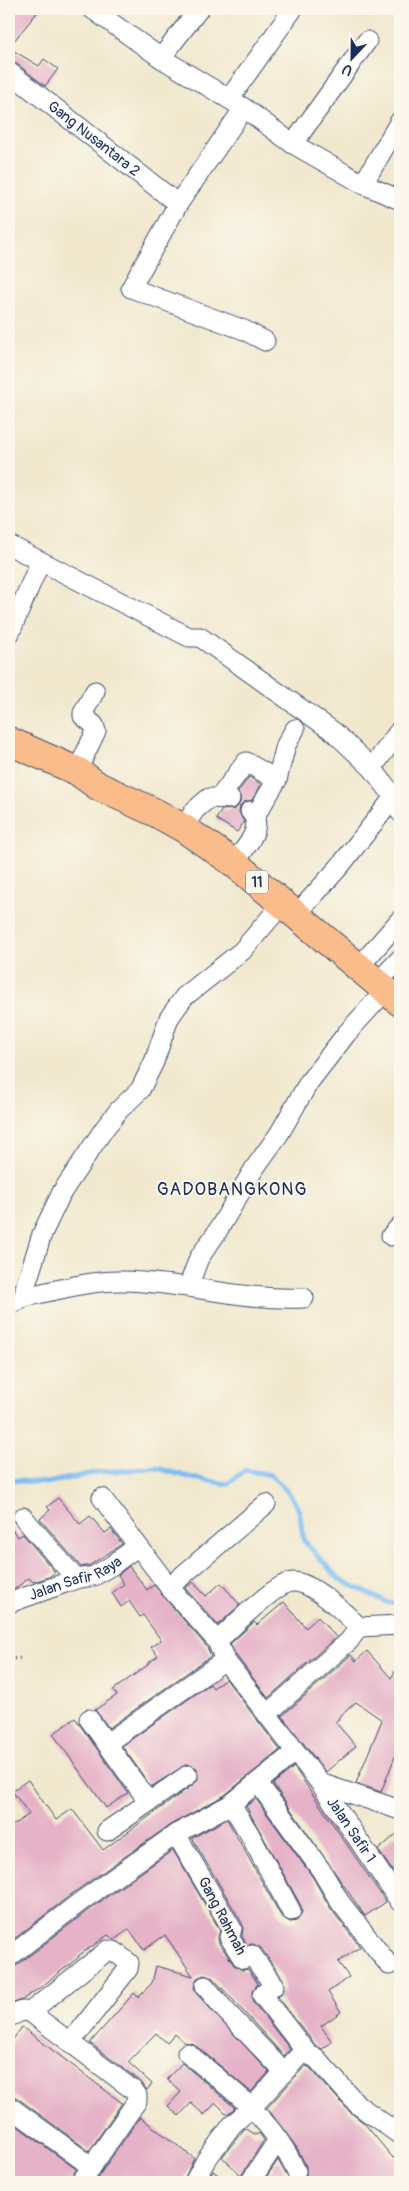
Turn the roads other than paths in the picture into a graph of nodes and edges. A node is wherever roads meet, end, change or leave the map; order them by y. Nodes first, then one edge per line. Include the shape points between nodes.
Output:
1 (198, 9) edge
2 (293, 9) edge
3 (98, 11) edge
4 (367, 41) dead end
5 (161, 58) junction
6 (9, 72) edge
7 (236, 103) junction
8 (400, 121) edge
9 (293, 144) junction
10 (364, 184) junction
11 (400, 200) edge
12 (178, 204) junction
13 (264, 341) dead end
14 (9, 545) edge
15 (40, 562) junction
16 (11, 625) edge
17 (95, 691) dead end
18 (295, 729) dead end
19 (400, 730) edge
20 (9, 741) edge
21 (9, 756) edge
22 (372, 768) junction
23 (88, 779) junction
24 (277, 780) junction
25 (397, 804) edge
26 (183, 828) junction
27 (234, 863) junction
28 (290, 909) junction
29 (400, 920) edge
30 (400, 959) edge
31 (380, 985) edge
32 (194, 1287) junction
33 (304, 1298) dead end
34 (17, 1301) edge
35 (102, 1498) dead end
36 (266, 1504) dead end
37 (23, 1517) dead end
38 (138, 1546) junction
39 (76, 1579) junction
40 (169, 1587) junction
41 (9, 1603) edge
42 (400, 1625) edge
43 (359, 1627) junction
44 (217, 1641) junction
45 (225, 1660) junction
46 (267, 1714) junction
47 (90, 1718) dead end
48 (107, 1743) junction
49 (295, 1752) junction
50 (188, 1774) dead end
51 (259, 1781) junction
52 (320, 1783) junction
53 (148, 1801) junction
54 (230, 1804) junction
55 (400, 1810) edge
56 (107, 1831) dead end
57 (176, 1834) junction
58 (400, 1902) edge
59 (291, 1911) dead end
60 (9, 1957) edge
61 (389, 1966) dead end
62 (205, 1986) dead end
63 (30, 2012) junction
64 (9, 2017) edge
65 (71, 2042) junction
66 (187, 2053) dead end
67 (307, 2053) junction
68 (284, 2072) junction
69 (9, 2106) edge
70 (252, 2107) junction
71 (400, 2135) edge
72 (278, 2140) junction
73 (296, 2171) dead end
74 (86, 2175) edge
75 (194, 2182) edge
76 (250, 2182) edge

1 - 5 street
2 - 7 street
3 - 5 street
4 - 9 street
5 - 7 street
6 - 12 street, Gang Nusantara 2
7 - 9 street
7 - 12 street
8 - 10 street
9 - 10 street
10 - 11 street
12 - 13 street via 130,288 244,330
14 - 15 street
15 - 16 street
15 - 22 street via 189,637 200,637 334,732
17 - 23 street via 83,713 96,731
18 - 24 street via 286,745
19 - 22 street
20 - 23 highway, 11
21 - 23 highway, 11 via 71,784
22 - 25 street
23 - 26 highway, 11
24 - 26 street via 246,762 225,798 210,798 195,810
24 - 27 street via 253,814 257,824 255,831
25 - 28 street via 340,866
26 - 27 highway, 11
27 - 28 highway, 11
28 - 31 highway, 11
28 - 34 street via 184,997 170,1018 140,1090 104,1129 62,1192
29 - 31 street
30 - 31 street
31 - 32 street via 309,1082 199,1258 191,1279
32 - 33 street via 235,1294
32 - 34 street via 102,1281
35 - 38 street, Jalan Safir 1
36 - 40 street
37 - 39 street
38 - 39 street, Jalan Safir Raya via 94,1576
38 - 40 street, Jalan Safir 1
39 - 41 street, Jalan Safir Raya
40 - 44 street, Jalan Safir 1
42 - 43 street
43 - 44 street via 308,1586 292,1582 275,1589
43 - 46 street via 349,1641
44 - 45 street, Jalan Safir 1
45 - 46 street, Jalan Safir 1
45 - 48 street
46 - 49 street, Jalan Safir 1
47 - 48 street
48 - 53 street
49 - 51 street
49 - 52 street, Jalan Safir 1
50 - 53 street
51 - 54 street
51 - 61 street via 340,1902
52 - 55 street
52 - 58 street, Jalan Safir 1
53 - 56 street
54 - 57 street
54 - 59 street
57 - 60 street
57 - 67 street, Gang Rahmah via 232,1929 229,1937 243,1959 252,1955 274,1986 262,1995
62 - 68 street
63 - 64 street via 22,2010
63 - 65 street
63 - 65 street via 108,1950 114,1950 129,1963 128,1969
65 - 74 street via 137,2095 137,2101
66 - 70 street
67 - 68 street via 299,2056
67 - 71 street via 316,2058 358,2105
68 - 70 street
69 - 74 street
70 - 72 street
70 - 75 street via 218,2143
72 - 73 street
72 - 76 street

